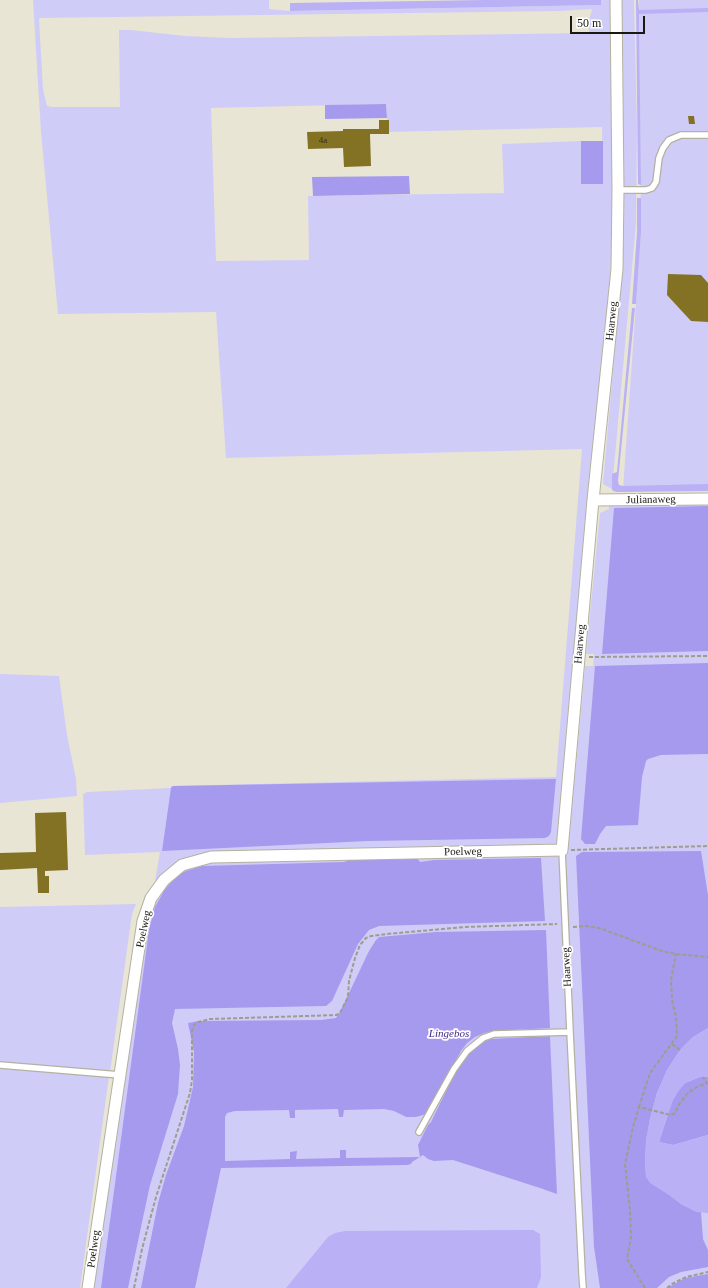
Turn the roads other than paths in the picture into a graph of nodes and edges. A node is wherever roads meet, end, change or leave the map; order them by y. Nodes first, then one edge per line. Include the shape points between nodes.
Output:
1 (616, 0) edge
2 (708, 135) edge
3 (618, 190) junction
4 (708, 499) edge
5 (594, 500) junction
6 (562, 850) junction
7 (570, 1032) junction
8 (0, 1065) edge
9 (120, 1075) junction
10 (419, 1132) dead end
11 (88, 1288) edge
12 (584, 1288) edge

1 - 3 street, Haarweg
2 - 3 lane via 681,135 669,140 663,148 656,182 652,188
3 - 5 street, Haarweg via 617,269
4 - 5 street, Julianaweg
5 - 6 street, Haarweg
6 - 7 lane, Haarweg
6 - 9 street, Poelweg via 211,857 182,865 164,880 151,898 143,921
7 - 10 lane via 494,1034 483,1038 467,1050 454,1069
7 - 12 lane, Haarweg
8 - 9 lane
9 - 11 street, Poelweg

